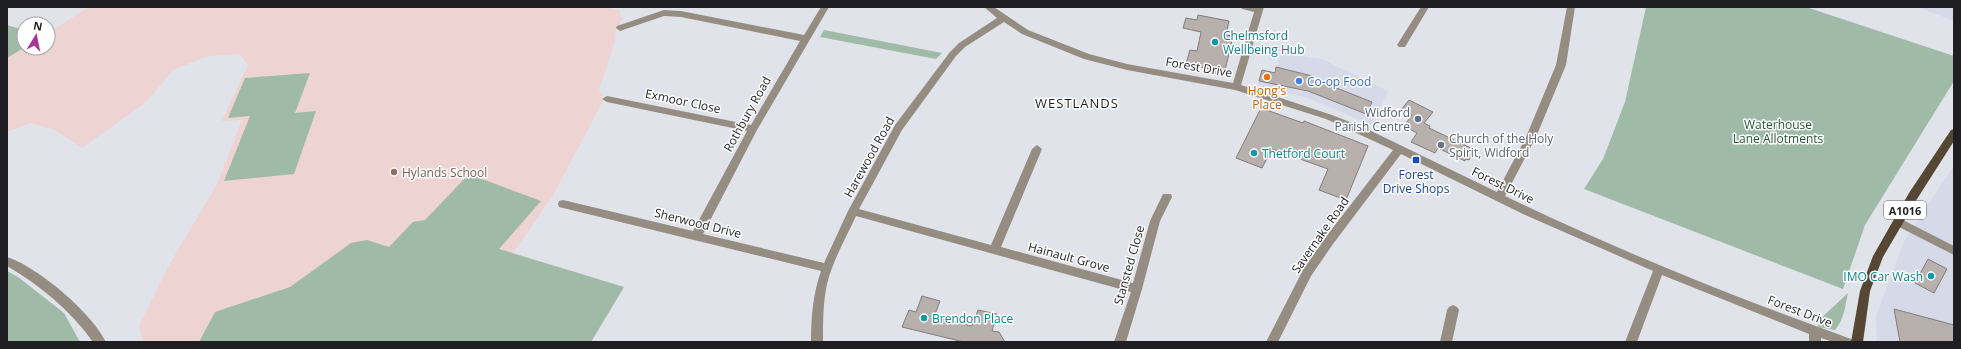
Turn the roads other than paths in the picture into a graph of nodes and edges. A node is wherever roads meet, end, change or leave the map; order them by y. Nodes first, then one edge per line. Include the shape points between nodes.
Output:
1 (825, 7) edge
2 (988, 7) edge
3 (1245, 7) edge
4 (1425, 7) edge
5 (1571, 7) edge
6 (1260, 9) edge
7 (1003, 18) junction
8 (620, 28) dead end
9 (806, 39) junction
10 (1402, 45) dead end
11 (1236, 87) junction
12 (608, 99) dead end
13 (753, 129) junction
14 (1954, 133) edge
15 (1037, 149) dead end
16 (1399, 149) junction
17 (1167, 197) dead end
18 (1499, 198) junction
19 (563, 204) dead end
20 (854, 211) junction
21 (1899, 222) junction
22 (696, 236) junction
23 (994, 251) junction
24 (1954, 251) edge
25 (7, 261) edge
26 (827, 268) junction
27 (1659, 269) junction
28 (1137, 289) junction
29 (1452, 310) dead end
30 (1815, 337) edge
31 (100, 342) edge
32 (817, 342) edge
33 (1120, 342) edge
34 (1272, 342) edge
35 (1446, 342) edge
36 (1631, 342) edge
37 (1847, 342) edge
38 (1857, 342) edge

1 - 9 street, Rothbury Road
2 - 7 street, Forest Drive
3 - 6 street
4 - 10 street
5 - 18 street via 1561,66 1531,137
6 - 11 street
7 - 11 street, Forest Drive via 1044,41 1087,57
7 - 20 street, Harewood Road via 962,45 946,62 898,128
8 - 9 street via 664,13 681,14
9 - 13 street, Rothbury Road
11 - 16 street, Forest Drive via 1329,117
12 - 13 street, Exmoor Close
13 - 22 street, Rothbury Road
14 - 21 main road, A1016
15 - 23 street
16 - 18 street, Forest Drive
16 - 34 street, Savernake Road via 1308,273
17 - 28 street, Stansted Close via 1155,221
18 - 27 street, Forest Drive
19 - 22 street, Sherwood Drive
20 - 23 street, Hainault Grove
20 - 26 street, Harewood Road
21 - 24 street
21 - 38 main road, A1016 via 1878,256 1865,291
22 - 26 street, Sherwood Drive
23 - 28 street, Hainault Grove
25 - 31 street via 53,290 78,313
26 - 32 street, Harewood Road via 819,299
27 - 30 street, Forest Drive
27 - 36 street
28 - 33 street, Stansted Close
29 - 35 street
30 - 37 street, Forest Drive

